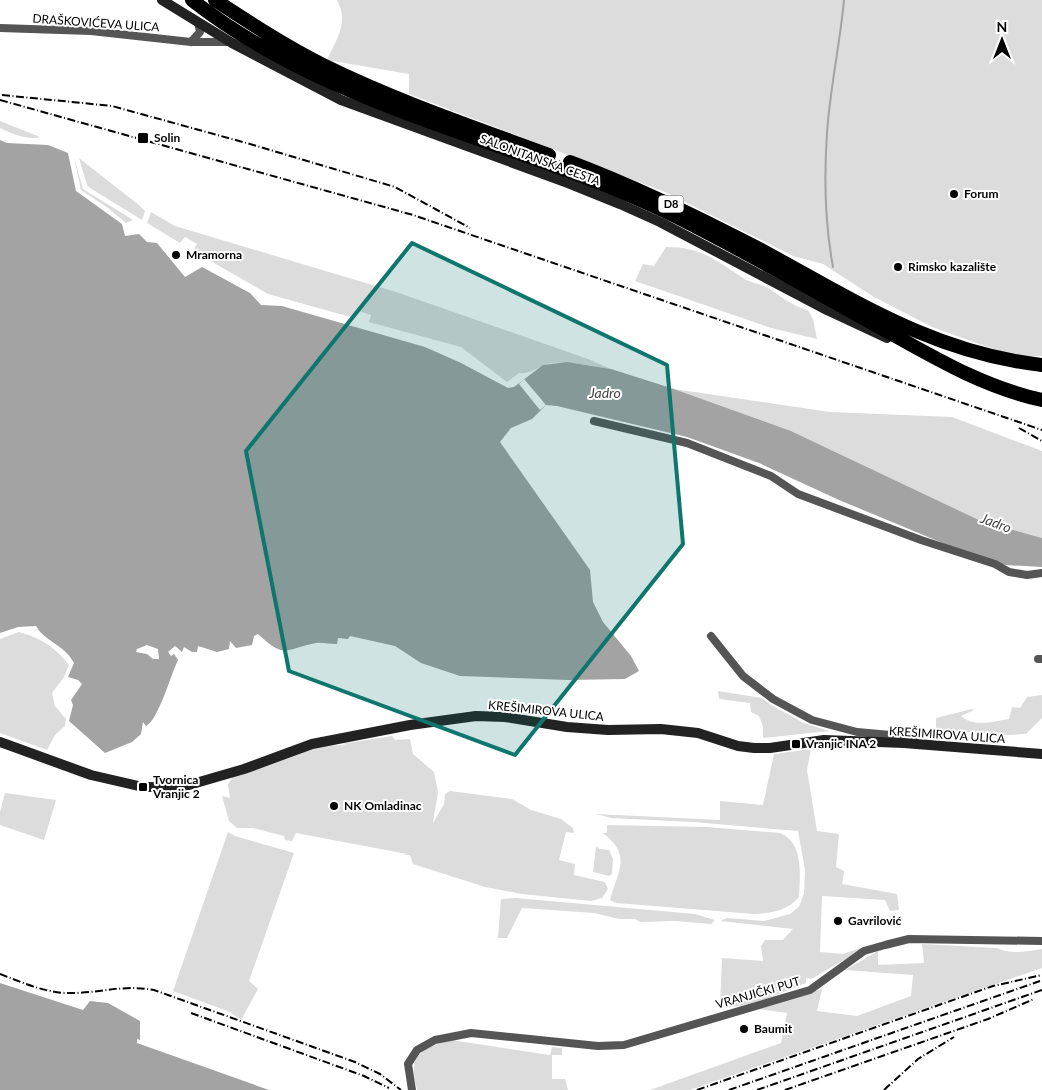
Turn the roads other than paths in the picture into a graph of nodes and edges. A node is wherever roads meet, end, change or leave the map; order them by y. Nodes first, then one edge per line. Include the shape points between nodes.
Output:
1 (162, 0) edge
2 (192, 0) edge
3 (215, 0) edge
4 (198, 22) junction
5 (0, 28) edge
6 (191, 42) junction
7 (232, 43) junction
8 (909, 344) junction
9 (1042, 364) edge
10 (1042, 400) edge
11 (594, 422) dead end
12 (1042, 573) edge
13 (711, 636) dead end
14 (0, 742) edge
15 (919, 745) junction
16 (1042, 754) edge
17 (1042, 941) edge
18 (412, 1090) edge

1 - 4 main road, SALONITANSKA CESTA
2 - 8 highway, D8 via 273,52 326,79 673,216
3 - 9 highway, D8 via 324,65 414,104 673,204 873,312 923,335 991,355
4 - 6 street via 200,32
4 - 7 main road, SALONITANSKA CESTA
5 - 6 street, DRAŠKOVIĆEVA ULICA via 91,31
6 - 7 street, DRAŠKOVIĆEVA ULICA
7 - 8 main road, SALONITANSKA CESTA via 341,100 568,183 652,218 817,305 896,343
8 - 10 highway, D8 via 978,381
11 - 12 street via 687,443 770,476 798,494 921,540 990,562 1009,572
13 - 15 street via 742,676 773,699 812,720 857,732 913,737
14 - 15 main road, KREŠIMIROVA ULICA via 91,775 143,787 182,787 312,744 476,716 608,730 661,728 754,748 824,740
15 - 16 main road, KREŠIMIROVA ULICA
17 - 18 street, VRANJIČKI PUT via 909,939 864,951 810,990 624,1045 598,1046 471,1033 435,1040 417,1050 408,1064

